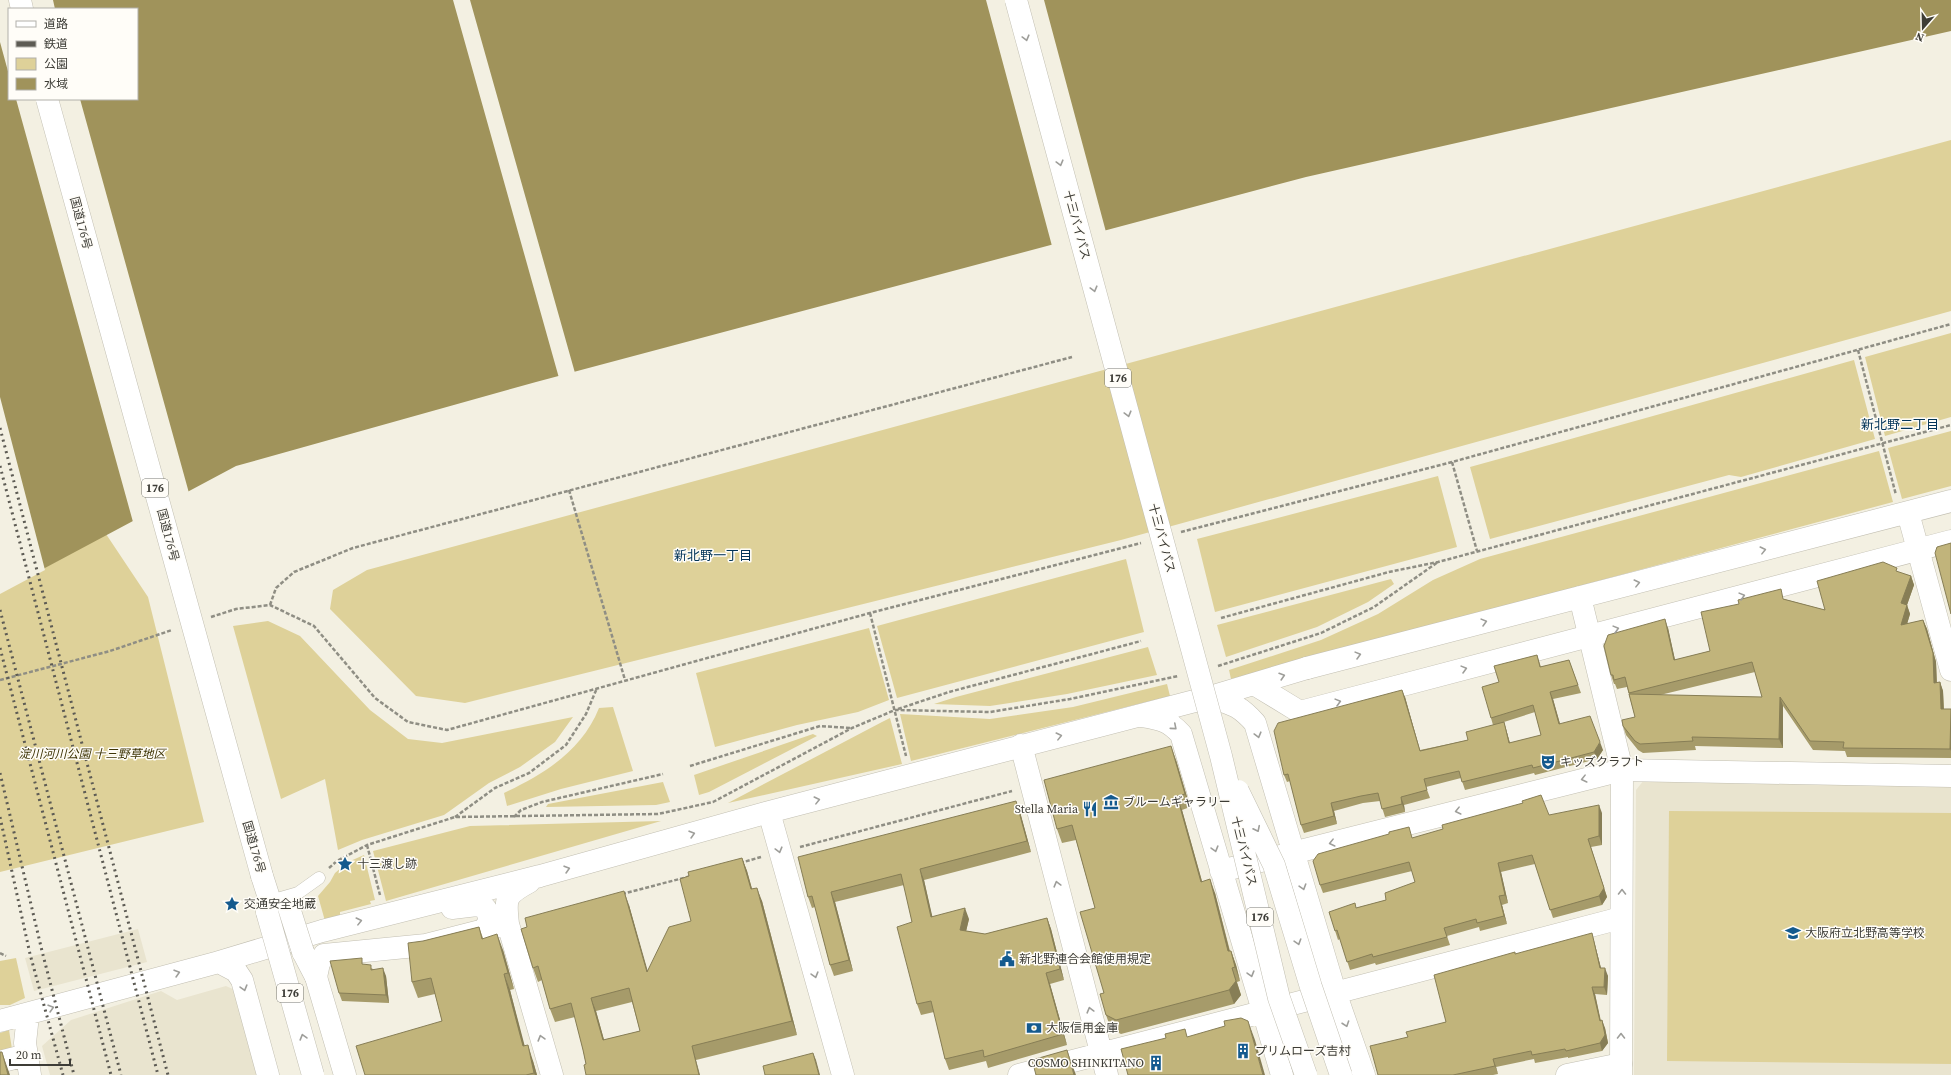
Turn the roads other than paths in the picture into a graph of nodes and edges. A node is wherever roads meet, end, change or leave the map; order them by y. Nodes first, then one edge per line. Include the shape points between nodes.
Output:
1 (1016, 0) edge
2 (47, 100) edge
3 (1951, 501) edge
4 (1908, 513) junction
5 (1951, 541) edge
6 (1918, 550) junction
7 (1580, 597) junction
8 (1589, 636) junction
9 (1951, 670) edge
10 (1254, 684) junction
11 (1210, 698) junction
12 (1138, 716) junction
13 (1021, 745) junction
14 (1221, 756) junction
15 (1622, 770) junction
16 (1951, 776) edge
17 (769, 812) junction
18 (1292, 853) junction
19 (1221, 871) junction
20 (540, 876) junction
21 (319, 878) road end
22 (275, 907) junction
23 (385, 915) junction
24 (1621, 918) junction
25 (508, 924) junction
26 (482, 931) junction
27 (219, 962) junction
28 (316, 977) junction
29 (1335, 992) junction
30 (1262, 1012) junction
31 (28, 1015) junction
32 (0, 1021) edge
33 (1101, 1054) junction
34 (0, 1062) edge
35 (28, 1065) edge
36 (1621, 1069) edge
37 (268, 1075) edge
38 (313, 1075) edge
39 (345, 1075) edge
40 (552, 1075) edge
41 (843, 1075) edge
42 (1019, 1075) edge
43 (1107, 1075) edge
44 (1282, 1075) edge
45 (1306, 1075) edge
46 (1341, 1075) edge
47 (1364, 1075) edge
48 (1566, 1075) edge

1 -> 14 main road, 十三バイパス / 176, bridge
2 - 22 main road, 国道176号 / 176, bridge via 262,876
3 - 4 main road
4 - 6 main road
7 -> 4 main road
5 - 6 main road
8 -> 6 main road
6 - 9 main road
7 - 8 main road
10 -> 7 main road
10 -> 8 main road via 1300,712
8 - 15 main road
10 - 11 main road
11 - 12 main road
11 -> 18 main road via 1235,705 1244,710 1255,723
13 -> 12 main road
12 -> 19 main road via 1158,718 1171,724 1181,734
17 -> 13 main road
33 -> 13 main road
14 - 45 main road, 十三バイパス / 176, bridge via 1279,998
14 -> 46 main road, 176, bridge via 1274,865
15 - 16 main road
15 -> 18 main road
24 -> 15 main road
20 -> 17 main road
17 -> 41 main road
18 - 19 main road
18 -> 29 main road
19 -> 30 main road
20 - 23 main road
20 - 25 main road via 513,891 507,898
21 - 22 lane
22 - 28 main road, 国道176号 / 176, bridge
38 -> 22 main road, 国道176号 / 176, bridge
23 - 26 main road via 477,905 485,908 490,917 489,924
27 -> 23 main road
24 - 29 main road
36 -> 24 main road
25 - 26 main road
40 -> 25 main road
26 - 28 main road via 426,945 324,955
31 -> 27 main road
27 -> 37 main road via 236,971 242,980
28 - 39 main road, 国道176号 / 176
29 - 30 main road
29 -> 47 main road
30 - 33 main road
30 - 44 main road
31 - 32 main road
31 - 35 main road via 25,1029
33 - 42 main road
33 - 43 main road
34 - 35 main road
36 - 48 main road

